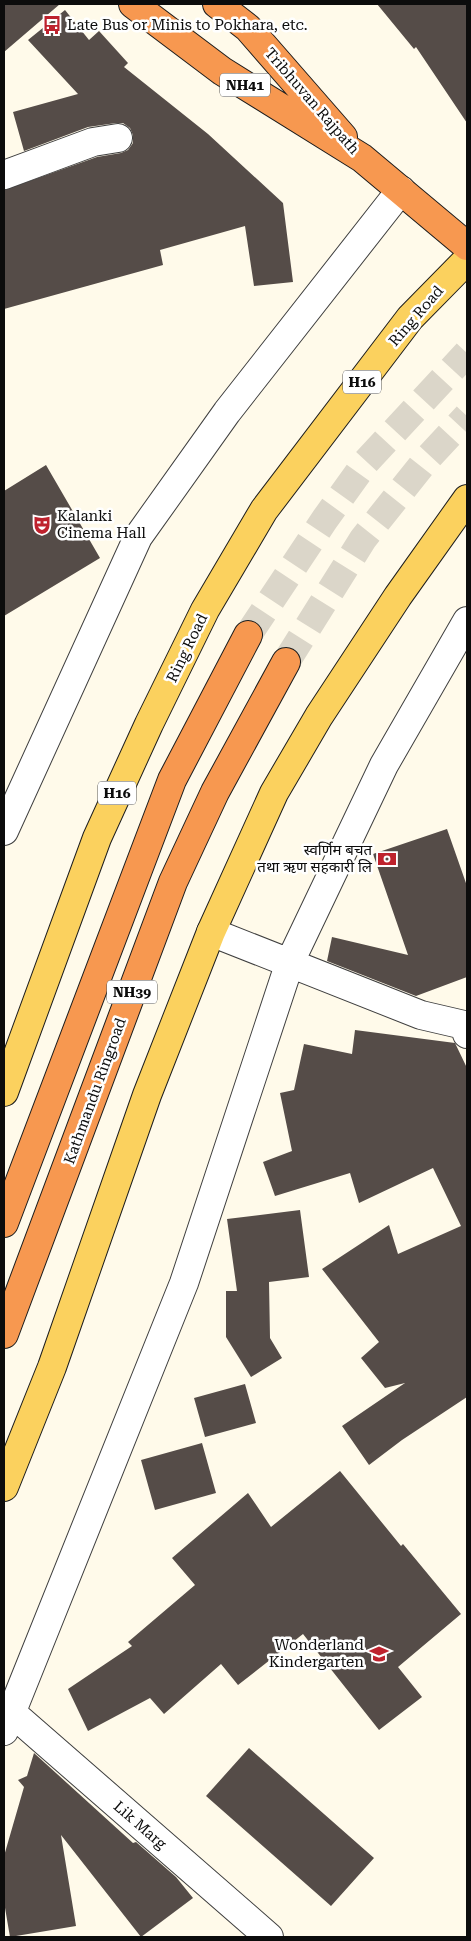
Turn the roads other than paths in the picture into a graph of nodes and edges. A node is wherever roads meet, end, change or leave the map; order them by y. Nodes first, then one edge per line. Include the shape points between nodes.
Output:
1 (133, 4) edge
2 (217, 4) edge
3 (118, 138) dead end
4 (362, 158) junction
5 (4, 175) edge
6 (401, 190) junction
7 (467, 246) edge
8 (467, 260) edge
9 (467, 499) edge
10 (467, 621) edge
11 (248, 635) tunnel mouth
12 (286, 662) tunnel mouth
13 (4, 831) edge
14 (211, 932) junction
15 (290, 962) junction
16 (466, 1028) edge
17 (4, 1092) edge
18 (4, 1223) edge
19 (4, 1334) edge
20 (4, 1487) edge
21 (7, 1722) edge
22 (269, 1937) edge

1 - 4 highway, Tribhuvan Rajpath / NH41 via 222,71
2 - 4 highway, Tribhuvan Rajpath / NH41 via 248,28
3 - 5 street via 93,142
4 - 6 highway, Tribhuvan Rajpath / NH41
6 - 7 highway, Tribhuvan Rajpath / NH41
6 - 13 street via 227,412 138,537
8 - 17 main road, Ring Road / H16 via 410,318 264,510 205,610 97,838
9 - 14 main road via 319,716 274,793
10 - 15 street via 384,765
11 - 18 highway, NH39 via 172,780
12 - 19 highway, Kathmandu Ringroad / NH39 via 215,792 173,882
14 - 15 street
14 - 20 main road via 147,1095 52,1367
15 - 16 street via 420,1015
15 - 21 street via 184,1283
21 - 22 street, Lik Marg

